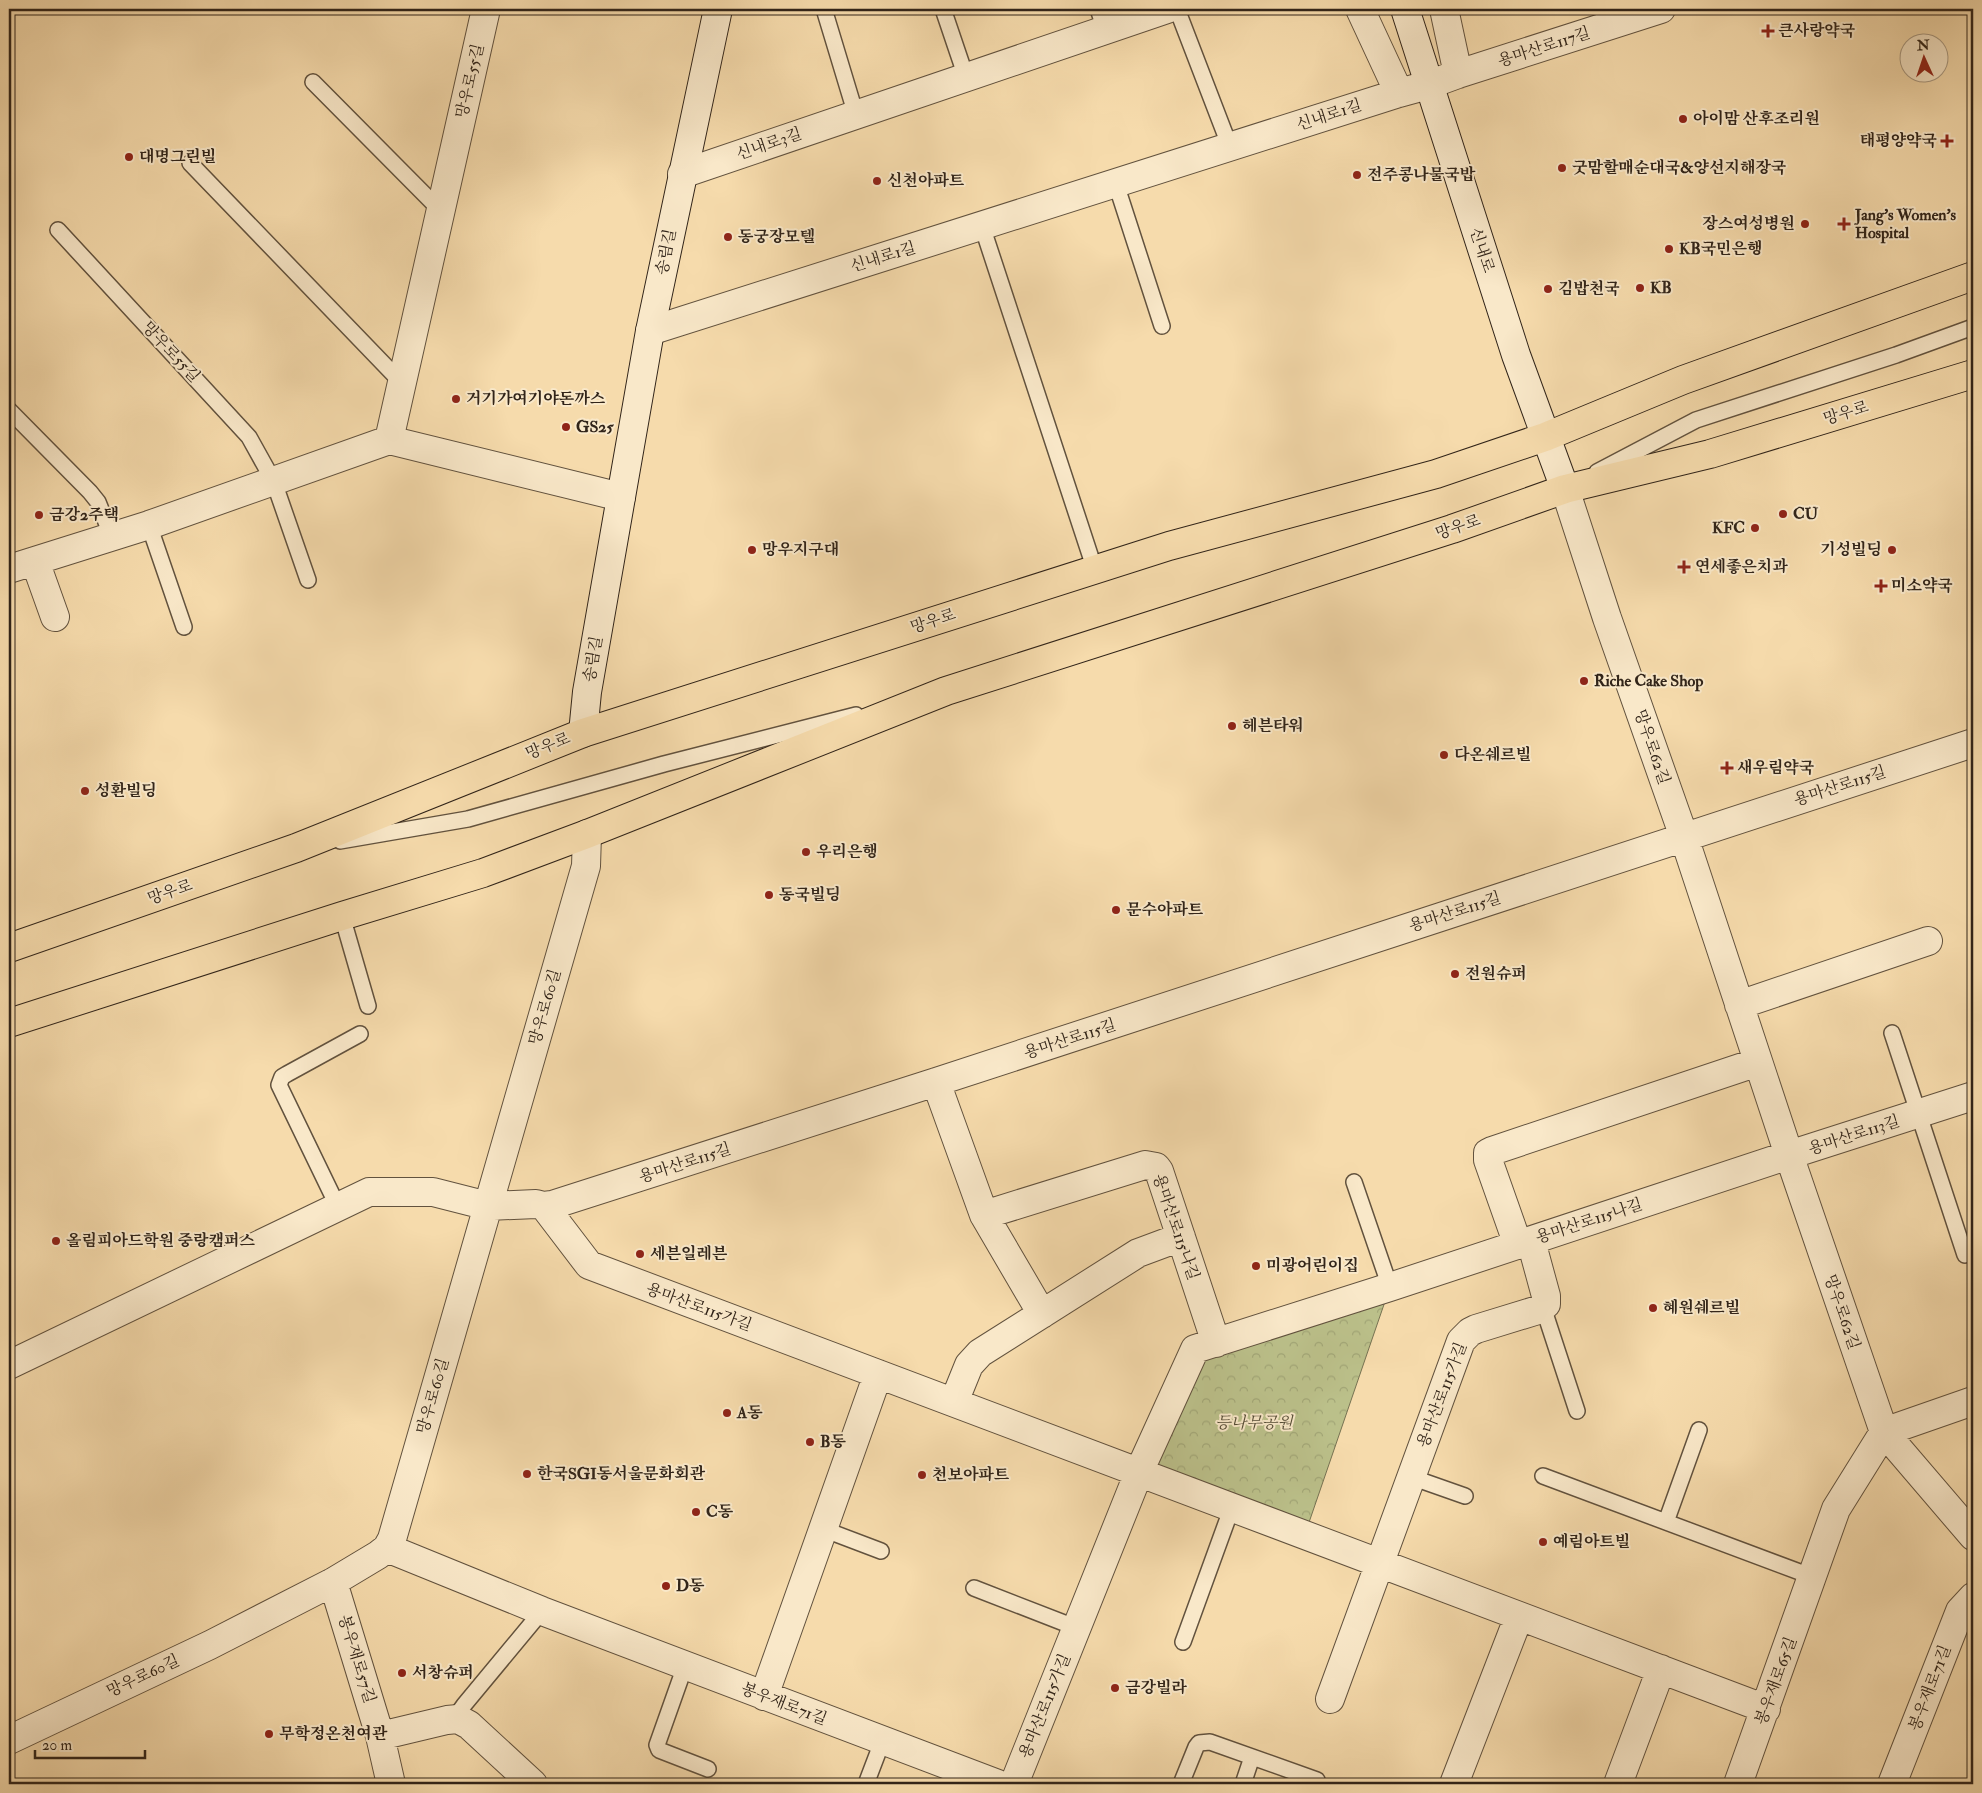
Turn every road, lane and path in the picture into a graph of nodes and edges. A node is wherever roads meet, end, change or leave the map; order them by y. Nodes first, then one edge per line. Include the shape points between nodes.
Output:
1 (486, 9) edge
2 (718, 9) edge
3 (824, 9) edge
4 (943, 9) edge
5 (1167, 9) edge
6 (1177, 9) edge
7 (1360, 9) edge
8 (1405, 9) edge
9 (1444, 9) edge
10 (1661, 9) edge
11 (1102, 19) edge
12 (1458, 74) junction
13 (966, 77) junction
14 (313, 82) dead end
15 (1428, 85) junction
16 (1400, 93) junction
17 (856, 114) junction
18 (1230, 147) junction
19 (190, 163) dead end
20 (682, 174) junction
21 (1116, 184) junction
22 (440, 211) junction
23 (982, 226) junction
24 (58, 230) dead end
25 (1973, 276) edge
26 (1162, 326) dead end
27 (1973, 327) edge
28 (650, 331) junction
29 (1973, 374) edge
30 (402, 382) junction
31 (9, 410) edge
32 (1546, 437) junction
33 (389, 440) junction
34 (274, 482) junction
35 (1565, 489) junction
36 (621, 497) junction
37 (149, 525) junction
38 (112, 537) junction
39 (35, 561) junction
40 (9, 569) edge
41 (1095, 570) junction
42 (308, 580) dead end
43 (55, 617) dead end
44 (184, 627) dead end
45 (946, 692) junction
46 (583, 733) junction
47 (1973, 743) edge
48 (587, 834) junction
49 (1684, 837) junction
50 (296, 848) junction
51 (342, 916) junction
52 (1928, 941) dead end
53 (9, 948) edge
54 (1739, 1005) junction
55 (368, 1006) dead end
56 (9, 1023) edge
57 (1892, 1033) dead end
58 (360, 1034) dead end
59 (1758, 1062) junction
60 (936, 1082) junction
61 (1973, 1096) edge
62 (1919, 1114) junction
63 (1789, 1155) junction
64 (1354, 1182) dead end
65 (488, 1206) junction
66 (544, 1206) junction
67 (338, 1207) junction
68 (984, 1215) junction
69 (1181, 1238) junction
70 (1525, 1243) junction
71 (1965, 1255) dead end
72 (1390, 1287) junction
73 (1543, 1307) junction
74 (1042, 1314) junction
75 (1216, 1343) junction
76 (9, 1366) edge
77 (878, 1374) junction
78 (1973, 1401) edge
79 (954, 1402) junction
80 (1577, 1411) dead end
81 (1698, 1430) dead end
82 (1884, 1432) junction
83 (1139, 1472) junction
84 (1543, 1476) dead end
85 (1411, 1477) junction
86 (1465, 1496) dead end
87 (1232, 1507) junction
88 (1666, 1522) junction
89 (824, 1529) junction
90 (1973, 1536) edge
91 (387, 1548) junction
92 (881, 1551) dead end
93 (1379, 1562) junction
94 (1813, 1577) junction
95 (333, 1582) junction
96 (974, 1588) dead end
97 (1973, 1597) edge
98 (542, 1611) junction
99 (1519, 1616) junction
100 (1077, 1628) junction
101 (1183, 1642) dead end
102 (685, 1666) junction
103 (1661, 1670) junction
104 (764, 1696) junction
105 (1330, 1699) dead end
106 (1766, 1709) junction
107 (458, 1719) junction
108 (380, 1736) junction
109 (9, 1740) edge
110 (882, 1742) junction
111 (1252, 1757) junction
112 (708, 1769) dead end
113 (1317, 1780) dead end
114 (391, 1784) edge
115 (533, 1784) edge
116 (866, 1784) edge
117 (998, 1784) edge
118 (1014, 1784) edge
119 (1181, 1784) edge
120 (1243, 1784) edge
121 (1454, 1784) edge
122 (1618, 1784) edge
123 (1738, 1784) edge
124 (1892, 1784) edge

1 - 22 street, 망우로55길
2 - 20 street, 송림길
3 - 17 lane
4 - 13 lane
5 - 11 street, 신내로3길
6 - 18 lane
7 - 16 street
8 - 15 street, 신내로
9 - 12 street
10 - 12 street, 용마산로117길
11 - 13 street, 신내로3길
12 - 15 street, 용마산로117길
13 - 17 street, 신내로3길
14 - 22 lane
15 - 16 street, 신내로1길
15 - 32 street, 신내로
16 - 18 street, 신내로1길
17 - 20 street, 신내로3길
18 - 21 street, 신내로1길
19 - 30 lane
20 - 28 street, 송림길
21 - 23 street, 신내로1길
21 - 26 lane
22 - 30 street, 망우로55길
23 - 28 street, 신내로1길
23 - 41 lane
24 - 34 lane, 망우로55길 via 249,437
25 - 32 main road, 망우로 via 1682,380
27 - 35 lane via 1696,420
28 - 36 street, 송림길
29 - 35 main road, 망우로 via 1710,454
30 - 33 street, 망우로55길
31 - 38 lane via 90,492 98,502
32 - 35 street, 신내로
32 - 41 main road, 망우로 via 1436,474 1169,546
33 - 34 street
33 - 36 street
34 - 37 street
34 - 42 lane, 망우로55길
35 - 45 main road, 망우로 via 1452,529
35 - 49 street, 망우로62길
36 - 46 street, 송림길 via 587,692
37 - 38 street
37 - 44 lane
38 - 39 street
39 - 40 street
39 - 43 street
41 - 46 main road, 망우로
45 - 48 main road, 망우로
45 - 50 lane via 664,764 468,819
46 - 50 main road, 망우로
47 - 49 street, 용마산로115길
48 - 51 main road via 483,873
48 - 65 street, 망우로60길 via 586,866
49 - 54 street, 망우로62길
49 - 60 street, 용마산로115길
50 - 53 main road, 망우로
51 - 55 lane
51 - 56 main road
52 - 54 street
54 - 59 street, 망우로62길
57 - 62 lane, 용마산로113길
58 - 67 lane via 282,1077 279,1085
59 - 63 street, 망우로62길
59 - 70 street via 1488,1153 1488,1160
60 - 66 street, 용마산로115길
60 - 68 street
61 - 62 street, 용마산로113길
62 - 63 street, 용마산로113길
62 - 71 lane, 용마산로113길
63 - 70 street, 용마산로115나길
63 - 82 street, 망우로62길
64 - 72 lane
65 - 66 street, 용마산로115길
65 - 67 street, 용마산로115길 via 433,1192 407,1191 369,1192
65 - 91 street, 망우로60길
66 - 77 street, 용마산로115가길 via 588,1266
67 - 76 street, 용마산로115길
68 - 69 street, 용마산로115나길 via 1145,1164 1159,1171
68 - 74 street
69 - 74 street via 1138,1253
69 - 75 street, 용마산로115나길
70 - 72 street, 용마산로115나길
70 - 73 street via 1546,1296
72 - 75 street, 용마산로115나길
73 - 80 lane
73 - 85 street, 용마산로115가길 via 1476,1329 1461,1341
74 - 79 street via 980,1353 969,1365
75 - 83 street, 용마산로115나길 via 1195,1349
77 - 79 street, 용마산로115가길
77 - 89 street
78 - 82 street
79 - 83 street, 용마산로115가길
81 - 88 lane
82 - 90 street, 망우로62길
82 - 94 street, 봉우재로65길 via 1836,1509
83 - 87 street, 용마산로115가길
83 - 100 street, 용마산로115가길
84 - 88 lane
85 - 86 lane
85 - 93 street, 용마산로115가길
87 - 93 street, 용마산로115가길
87 - 101 lane
88 - 94 lane
89 - 92 lane
89 - 104 street
91 - 95 street, 망우로60길
91 - 98 street, 봉우재로71길
93 - 99 street, 용마산로115가길
93 - 105 street, 용마산로115가길
94 - 106 street, 봉우재로65길
95 - 108 street, 봉우재로57길
95 - 109 street, 망우로60길 via 210,1645
96 - 100 lane
97 - 124 street, 봉우재로71길 via 1960,1611
98 - 102 street, 봉우재로71길
98 - 107 lane via 464,1705
99 - 103 street, 용마산로115가길
99 - 121 street
100 - 118 street, 용마산로115가길
102 - 104 street, 봉우재로71길
102 - 112 lane via 657,1745 659,1750
103 - 106 street, 용마산로115가길
103 - 122 street
104 - 110 street, 봉우재로71길
106 - 123 street, 봉우재로65길
107 - 108 street
107 - 115 street via 469,1725
108 - 114 street, 봉우재로57길
110 - 116 lane
110 - 117 street, 봉우재로71길
111 - 113 lane
111 - 119 lane via 1210,1742 1199,1743
111 - 120 lane

